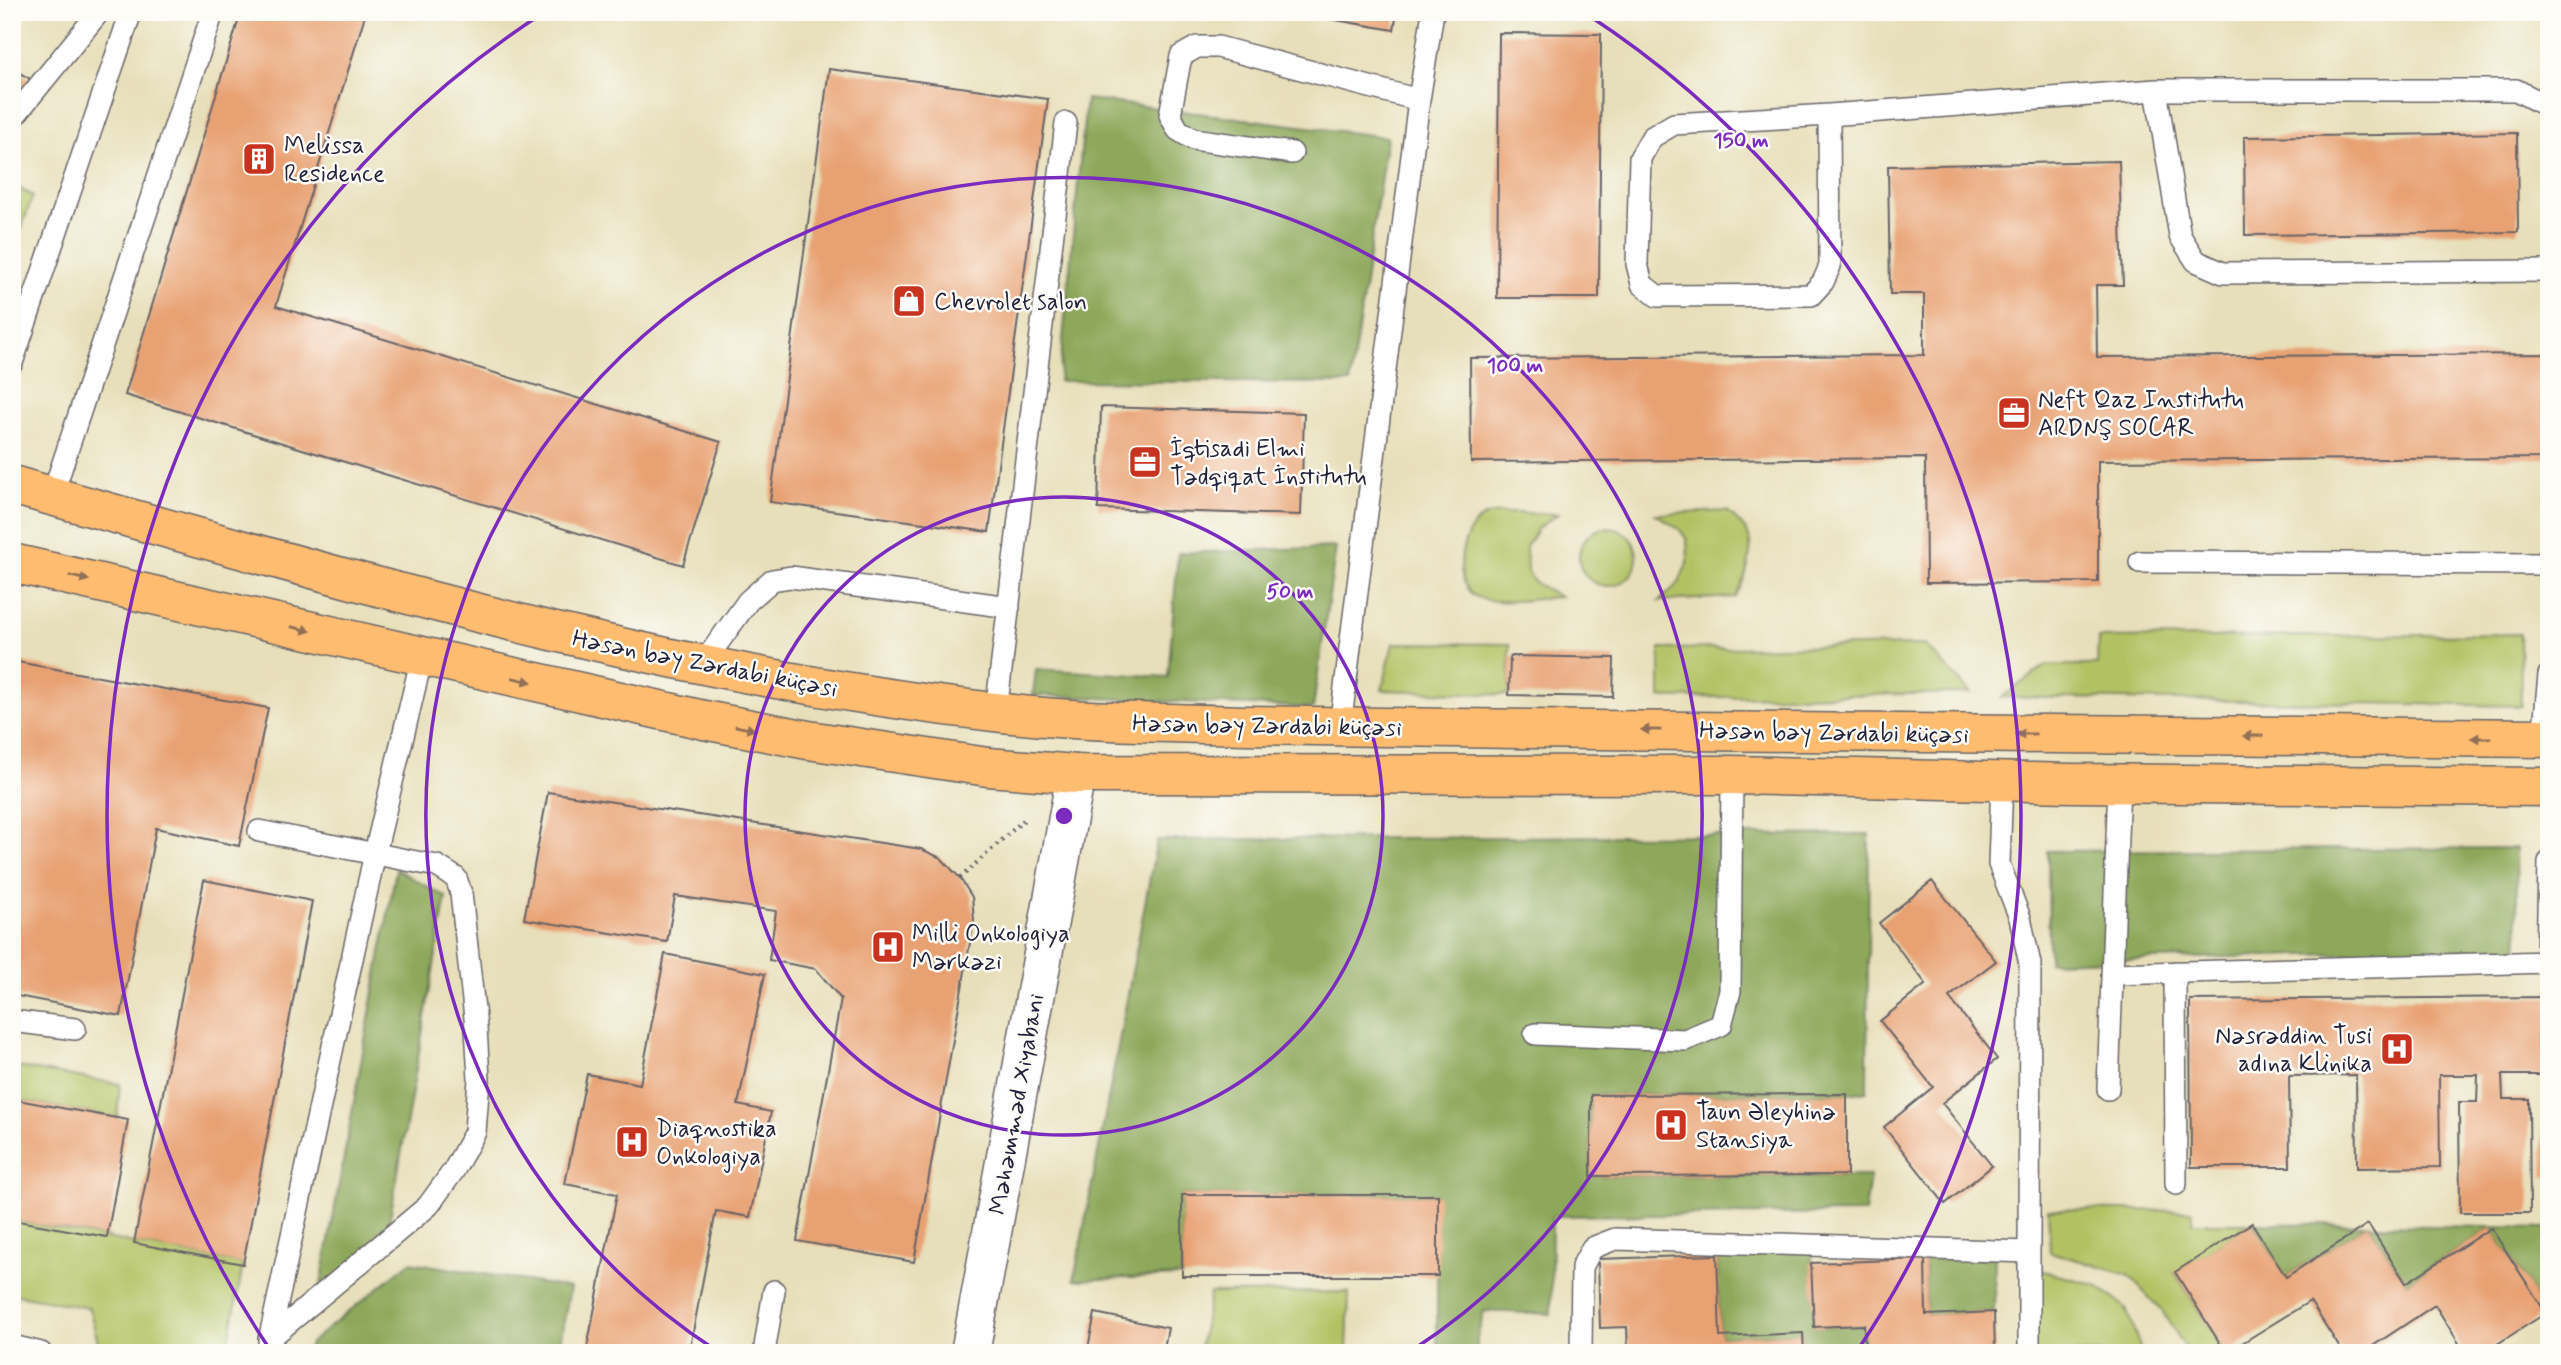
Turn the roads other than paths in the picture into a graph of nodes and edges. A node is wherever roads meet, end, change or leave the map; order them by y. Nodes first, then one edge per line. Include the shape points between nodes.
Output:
1 (99, 12) edge
2 (131, 12) edge
3 (213, 12) edge
4 (1433, 12) edge
5 (2156, 90) junction
6 (1419, 100) junction
7 (2549, 107) edge
8 (1829, 115) junction
9 (12, 119) edge
10 (1066, 123) dead end
11 (1292, 153) dead end
12 (2549, 271) edge
13 (12, 363) edge
14 (12, 485) edge
15 (52, 496) junction
16 (2140, 562) dead end
17 (12, 563) edge
18 (2549, 564) edge
19 (1009, 607) junction
20 (422, 657) junction
21 (702, 665) junction
22 (2549, 675) edge
23 (996, 712) junction
24 (1340, 727) junction
25 (2546, 738) edge
26 (1076, 774) junction
27 (1732, 775) junction
28 (2002, 782) junction
29 (2119, 782) junction
30 (2549, 787) edge
31 (259, 831) dead end
32 (375, 853) junction
33 (2549, 862) edge
34 (2548, 962) edge
35 (2175, 972) junction
36 (2112, 974) junction
37 (12, 1021) edge
38 (75, 1029) dead end
39 (1535, 1034) dead end
40 (2108, 1088) dead end
41 (2176, 1184) dead end
42 (2029, 1252) junction
43 (774, 1292) dead end
44 (12, 1346) edge
45 (268, 1346) edge
46 (41, 1353) edge
47 (764, 1353) edge
48 (971, 1353) edge
49 (1582, 1353) edge
50 (2029, 1353) edge

1 - 9 lane
2 - 13 lane
3 - 15 lane
4 - 6 lane
5 - 7 lane via 2516,90
5 - 8 lane
5 - 12 lane via 2180,236 2196,261 2223,273
6 - 11 lane via 1217,47 1198,47 1181,55 1170,115 1178,130 1193,139
6 - 24 lane
8 - 8 lane via 1674,124 1652,137 1640,158 1637,264 1643,284 1657,296 1811,295 1829,266
10 - 19 lane
14 - 15 main road, Həsən bəy Zərdabi küçəsi
15 - 21 main road, Həsən bəy Zərdabi küçəsi via 429,601
16 - 18 lane
17 -> 20 main road, Həsən bəy Zərdabi küçəsi
19 - 21 lane via 791,577 772,580 748,601
19 - 23 lane
20 -> 26 main road, Həsən bəy Zərdabi küçəsi via 808,740 988,767
20 - 32 lane
21 - 23 main road, Həsən bəy Zərdabi küçəsi
22 - 25 lane
23 - 24 main road, Həsən bəy Zərdabi küçəsi via 1088,722
25 -> 24 main road, Həsən bəy Zərdabi küçəsi
26 - 27 main road, Həsən bəy Zərdabi küçəsi
26 - 48 street, Məhəmməd Xiyabani
27 - 28 main road, Həsən bəy Zərdabi küçəsi
27 - 39 lane via 1730,991 1721,1025 1685,1040
28 - 29 main road, Həsən bəy Zərdabi küçəsi
28 - 42 lane via 1999,864 2020,918 2030,964
29 - 30 main road, Həsən bəy Zərdabi küçəsi
29 - 36 lane
31 - 32 lane
32 - 45 lane
32 - 45 lane via 437,866 456,878 476,1027 475,1132 428,1206
33 - 34 lane
34 - 35 lane
35 - 36 lane
35 - 41 lane
36 - 40 lane
37 - 38 lane
42 - 49 lane via 1615,1239 1592,1248 1582,1267
42 - 50 lane
43 - 47 lane
44 - 46 lane

